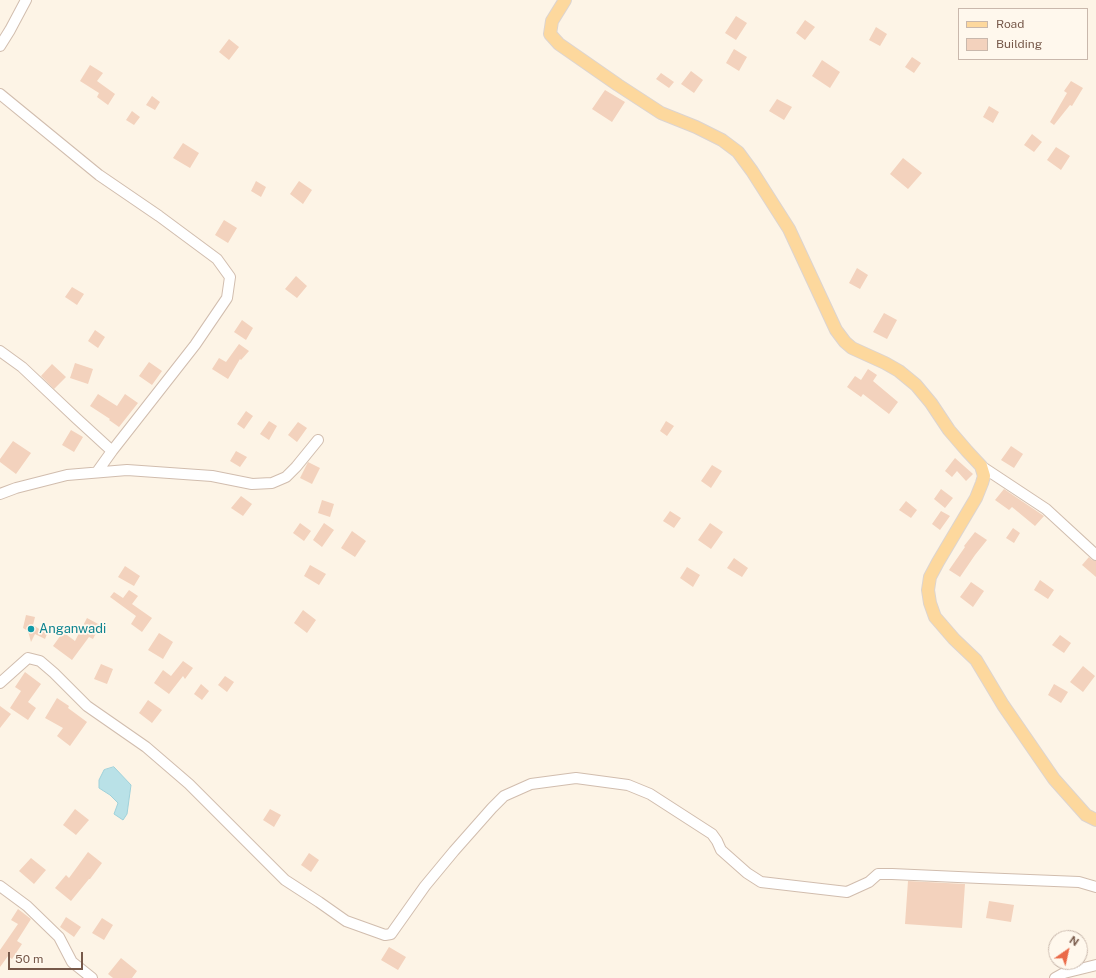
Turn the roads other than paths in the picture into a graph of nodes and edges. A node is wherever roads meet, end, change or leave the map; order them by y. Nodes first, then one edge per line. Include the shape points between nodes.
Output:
1 (26, 0) edge
2 (565, 0) edge
3 (0, 46) edge
4 (0, 94) edge
5 (0, 351) edge
6 (318, 440) dead end
7 (112, 451) junction
8 (981, 466) junction
9 (97, 472) junction
10 (0, 494) edge
11 (1096, 555) edge
12 (0, 682) edge
13 (1096, 820) edge
14 (0, 886) edge
15 (1096, 887) edge
16 (1096, 965) edge
17 (92, 978) edge
18 (1055, 978) edge

1 - 3 street
2 - 8 main road via 552,21 550,34 558,44 662,113 722,140 738,152 789,229 836,330 852,348 885,363 916,385 949,430
4 - 7 street via 99,175 217,259 230,277 227,298 195,345
5 - 7 street via 22,367
6 - 9 street via 286,477 272,483 252,484 212,476 127,470
7 - 9 street
8 - 11 street via 1046,509
8 - 13 main road via 984,476 976,498 930,577 930,604 935,617 976,660 1054,779 1086,815
9 - 10 street via 67,475
12 - 15 street via 28,658 40,661 87,706 146,747 189,784 285,880 346,921 385,935 391,934 425,886 504,796 531,784 576,778 628,784 650,794 712,834 721,850 761,882 847,892 869,882 878,874 892,874 1079,882
14 - 17 street via 27,906 59,937 72,962
16 - 18 street via 1064,973

